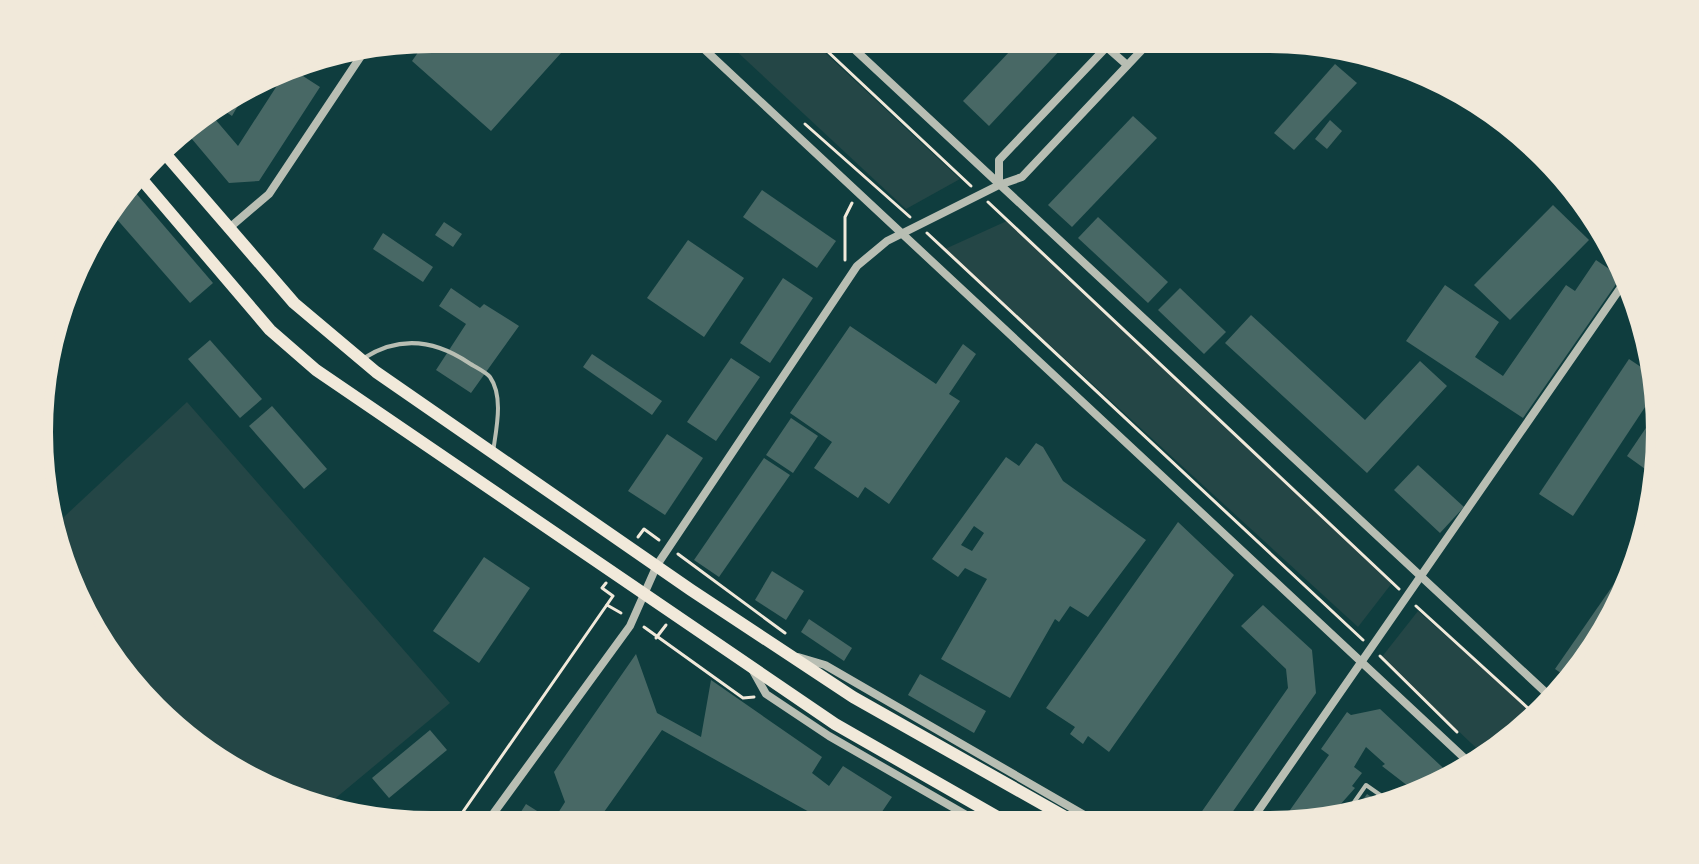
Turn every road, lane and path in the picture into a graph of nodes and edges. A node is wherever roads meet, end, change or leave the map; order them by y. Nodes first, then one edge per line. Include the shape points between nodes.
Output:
1 (703, 48) edge
2 (853, 48) edge
3 (1106, 48) edge
4 (1108, 48) edge
5 (1143, 48) edge
6 (362, 54) edge
7 (1127, 65) junction
8 (797, 117) dead end
9 (166, 155) edge
10 (142, 180) edge
11 (999, 185) junction
12 (861, 194) junction
13 (921, 227) junction
14 (228, 229) junction
15 (903, 233) junction
16 (839, 270) dead end
17 (1622, 285) edge
18 (360, 360) junction
19 (1172, 376) dead end
20 (493, 454) junction
21 (657, 565) junction
22 (704, 574) dead end
23 (1418, 577) junction
24 (602, 588) dead end
25 (645, 595) junction
26 (1405, 595) junction
27 (785, 633) dead end
28 (656, 638) dead end
29 (1370, 646) junction
30 (788, 654) junction
31 (1361, 659) junction
32 (750, 667) junction
33 (1548, 694) edge
34 (743, 698) dead end
35 (1531, 711) edge
36 (1466, 741) dead end
37 (1467, 760) edge
38 (1384, 798) edge
39 (1351, 807) edge
40 (460, 816) edge
41 (491, 816) edge
42 (969, 816) edge
43 (996, 816) edge
44 (1064, 816) edge
45 (1086, 816) edge
46 (1254, 816) edge

1 - 12 street
2 - 11 street
3 - 11 street via 999,160
4 - 7 street
5 - 7 street
6 - 14 street via 269,194
7 - 11 street via 1022,177
8 - 13 path
9 - 14 main road
10 - 25 main road via 270,330 300,357
11 - 13 street
11 - 23 street
12 - 15 street
12 - 16 path via 847,208 846,257
13 - 15 street
13 - 29 path
14 - 18 main road via 307,315
15 - 21 street via 857,266
15 - 31 street
17 - 23 street
18 - 20 main road
18 - 20 lane via 378,349 425,341 490,377 498,405
19 - 26 path
20 - 21 main road
21 - 25 street
21 - 30 main road
22 - 27 path
23 - 26 street
23 - 33 street
24 - 40 path via 613,596
25 - 32 main road
25 - 41 street via 630,626
26 - 29 street
26 - 35 path
28 - 34 path
29 - 31 street
29 - 36 path
30 - 44 main road via 853,697
30 - 45 street via 825,665
31 - 37 street
31 - 46 street
32 - 42 street via 769,696
32 - 43 main road via 835,724
38 - 39 lane via 1366,785

